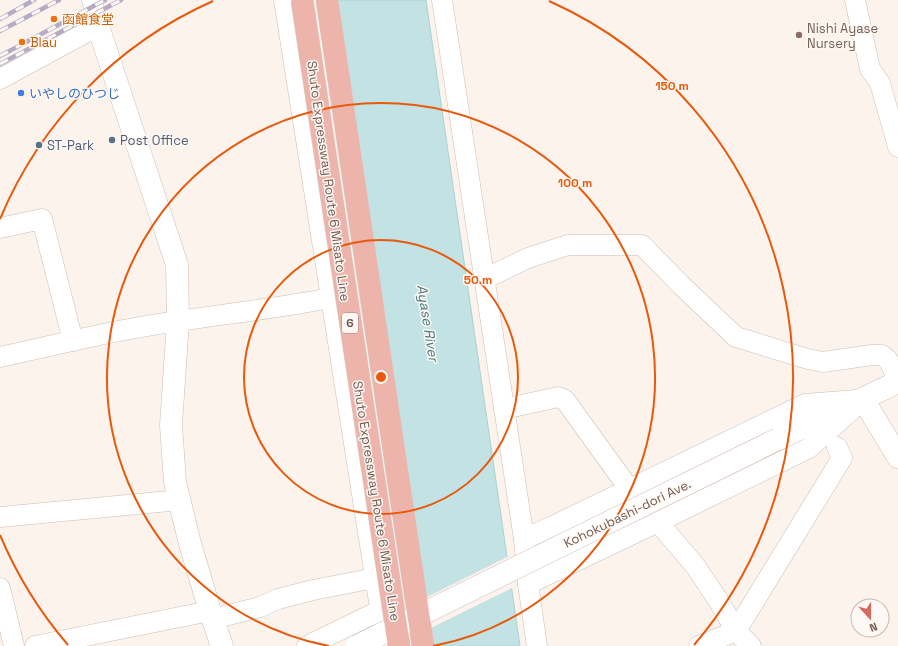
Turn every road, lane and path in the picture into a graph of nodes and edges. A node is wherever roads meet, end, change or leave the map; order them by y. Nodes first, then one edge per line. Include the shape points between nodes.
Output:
1 (92, 0) edge
2 (311, 0) edge
3 (327, 0) edge
4 (442, 0) edge
5 (854, 0) edge
6 (290, 2) edge
7 (98, 26) junction
8 (0, 80) edge
9 (898, 147) edge
10 (0, 228) edge
11 (484, 279) junction
12 (330, 298) junction
13 (178, 321) junction
14 (73, 341) junction
15 (0, 357) edge
16 (898, 381) edge
17 (863, 399) junction
18 (504, 409) junction
19 (837, 447) dead end
20 (898, 457) edge
21 (630, 490) junction
22 (180, 500) junction
23 (0, 517) edge
24 (658, 522) junction
25 (551, 528) junction
26 (524, 539) junction
27 (568, 564) junction
28 (375, 578) junction
29 (528, 584) junction
30 (0, 588) edge
31 (381, 610) junction
32 (211, 615) junction
33 (736, 631) junction
34 (14, 646) edge
35 (35, 646) edge
36 (222, 646) edge
37 (307, 646) edge
38 (357, 646) edge
39 (386, 646) edge
40 (399, 646) edge
41 (423, 646) edge
42 (537, 646) edge
43 (699, 646) edge
44 (751, 646) edge

1 - 7 street
2 - 6 street via 304,3
3 - 41 highway, Shuto Expressway Route 6 Misato Line / 6, bridge
4 - 11 street
5 - 9 street via 870,69 880,83
6 - 12 street
6 - 40 highway, Shuto Expressway Route 6 Misato Line / 6, bridge
7 - 8 street
7 - 13 main road via 177,265
10 - 14 street via 42,219
11 - 16 street via 528,258 568,245 642,245 736,337 823,362 882,355 887,359
11 - 18 street
12 - 13 street
12 - 28 street
13 - 14 street
13 - 22 main road via 171,425 174,482
14 - 15 street
16 - 17 main road, Kohokubashi-dori Ave.
17 - 20 main road
17 - 21 street via 805,404
17 - 24 street via 809,448
17 - 38 main road, Kohokubashi-dori Ave., bridge
18 - 21 street via 558,397 564,400
18 - 26 street
19 - 33 street via 842,458
21 - 25 street
22 - 23 street
22 - 32 main road via 188,540
24 - 27 street
24 - 33 street via 696,567
25 - 26 street
25 - 27 street via 544,534 544,552 549,560
26 - 29 street
27 - 29 street
28 - 31 street
28 - 32 street via 313,590 278,599 260,607
29 - 42 street
30 - 34 street
31 - 37 street
31 - 39 street
32 - 35 street
32 - 36 main road
33 - 43 street
33 - 44 street

